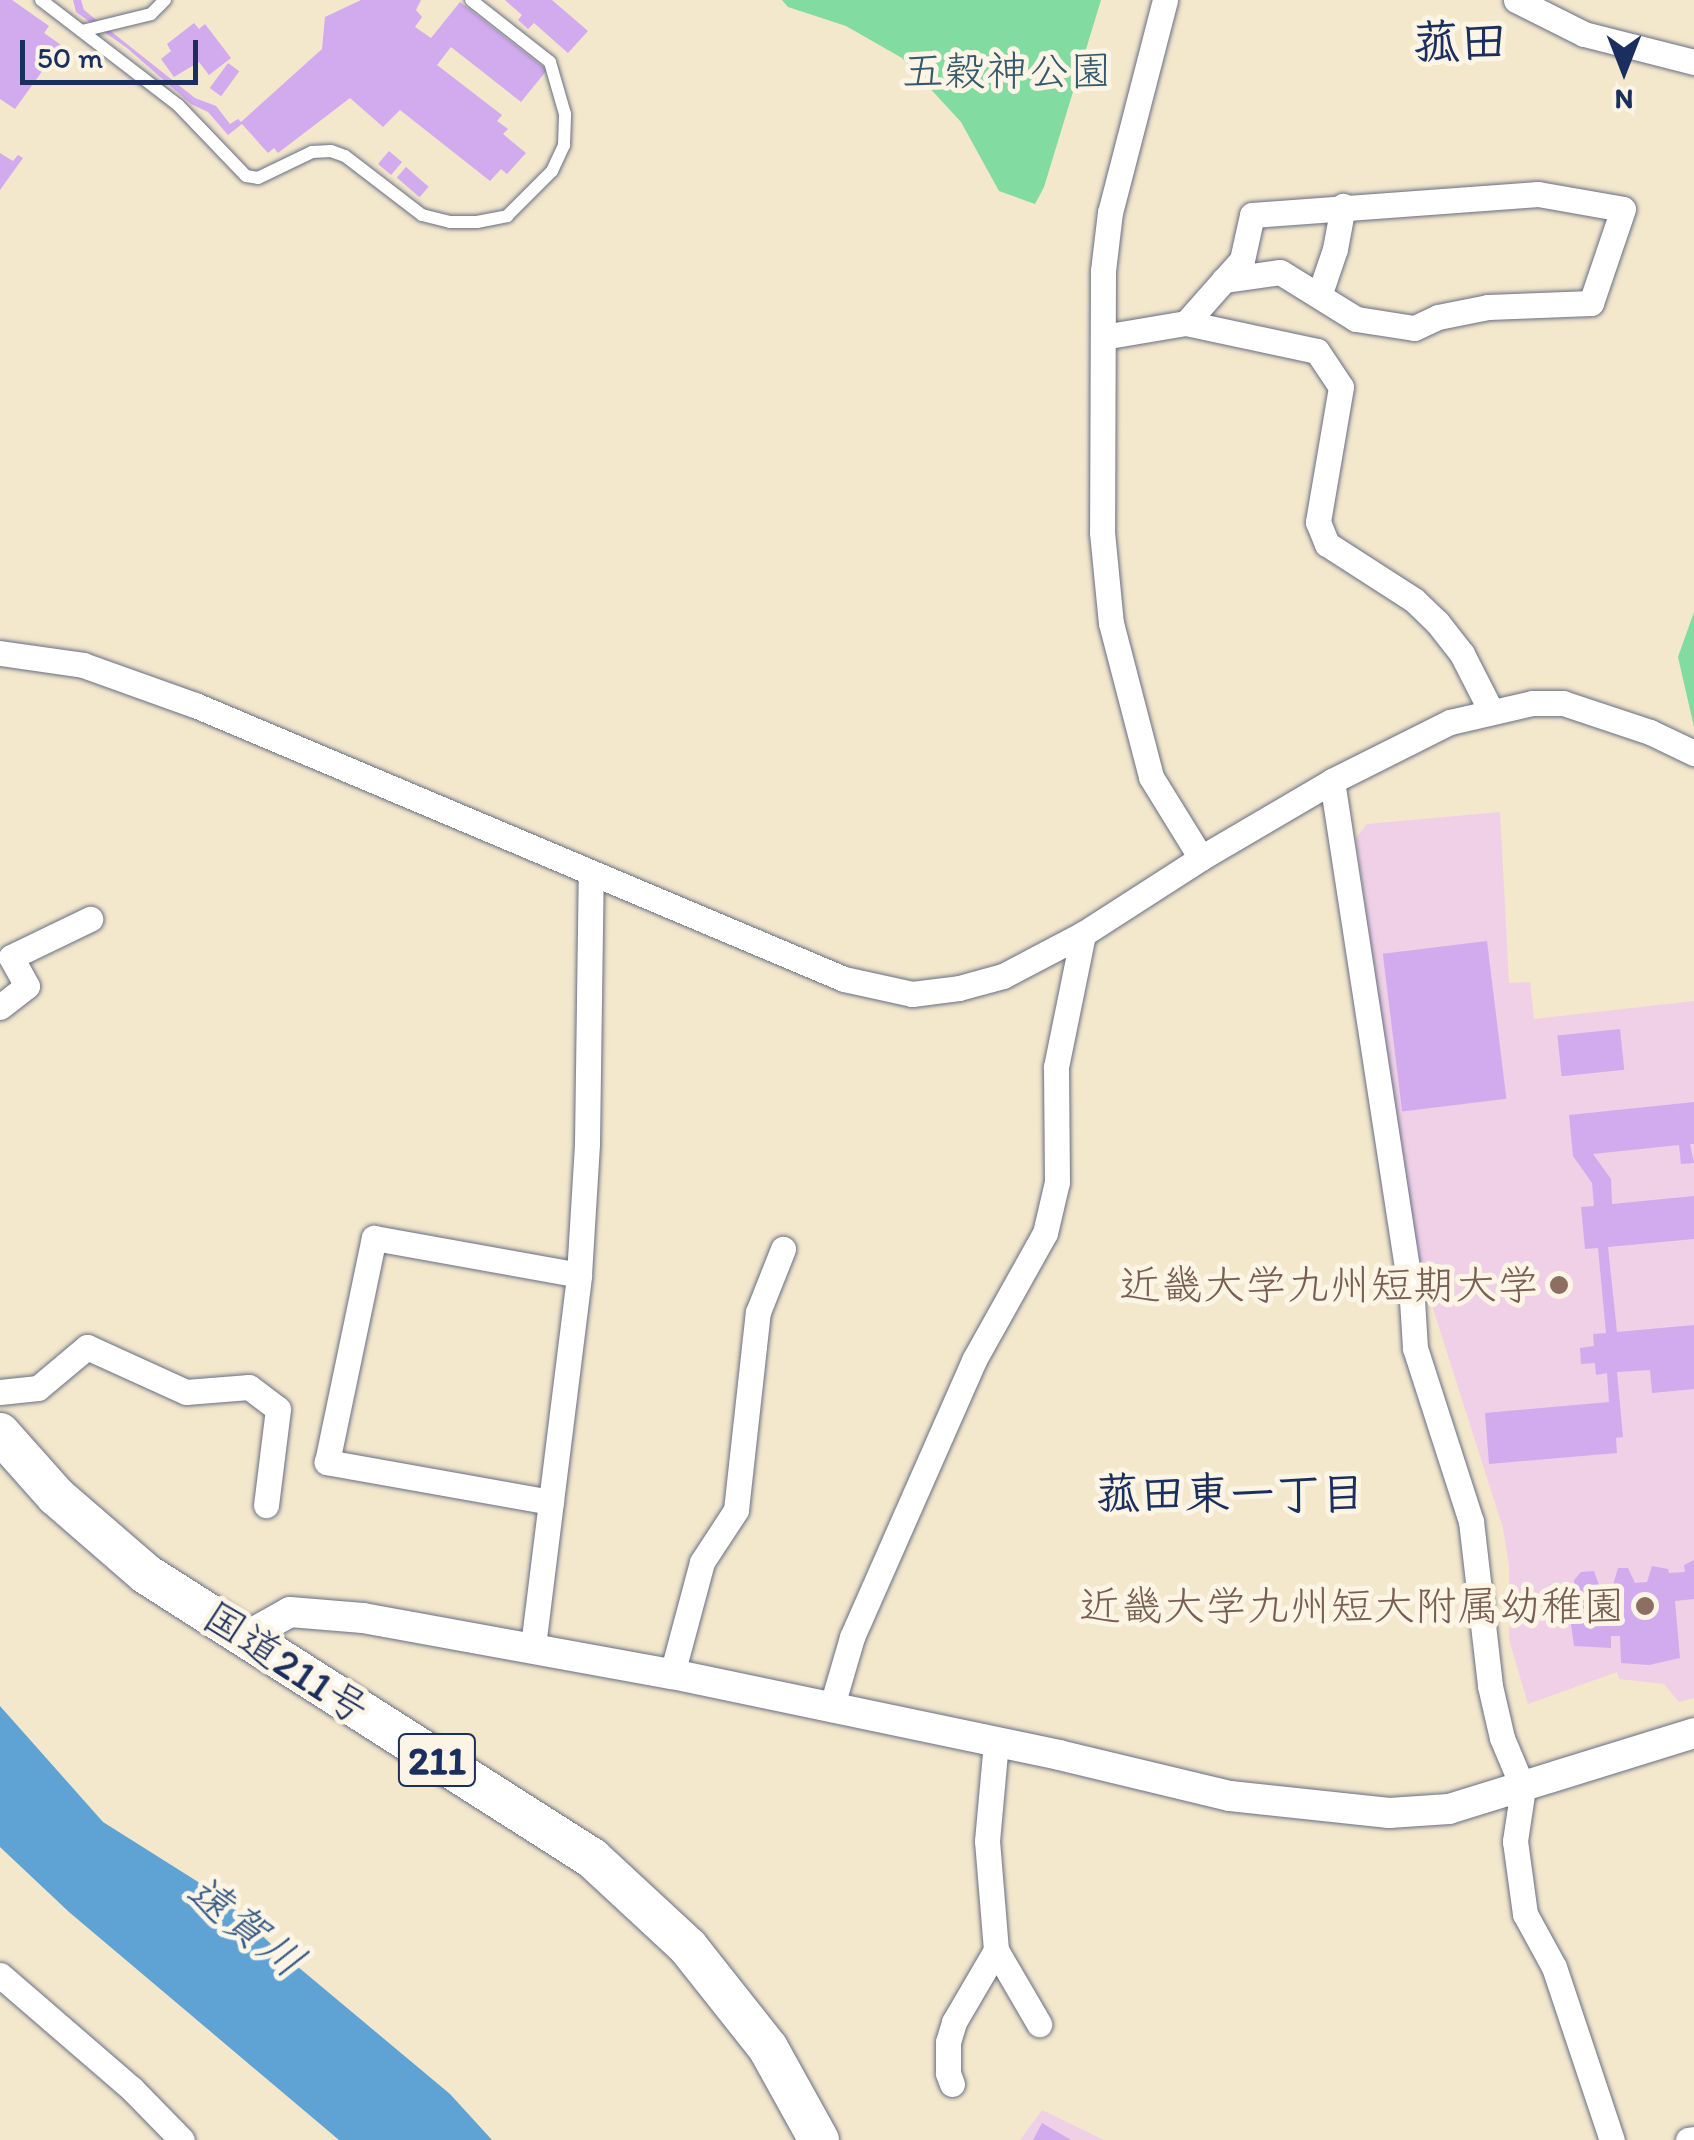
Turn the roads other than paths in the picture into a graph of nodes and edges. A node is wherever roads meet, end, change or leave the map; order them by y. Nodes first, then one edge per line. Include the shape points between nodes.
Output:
1 (41, 0) edge
2 (165, 0) edge
3 (471, 0) edge
4 (1165, 0) edge
5 (1516, 0) edge
6 (82, 31) junction
7 (1694, 62) edge
8 (1343, 206) junction
9 (1224, 280) junction
10 (1320, 293) junction
11 (1186, 323) junction
12 (1103, 337) junction
13 (0, 653) edge
14 (1491, 711) junction
15 (1694, 753) edge
16 (1332, 781) junction
17 (1201, 858) junction
18 (590, 873) junction
19 (90, 919) dead end
20 (1083, 934) junction
21 (0, 1006) edge
22 (783, 1249) dead end
23 (579, 1275) junction
24 (0, 1392) edge
25 (0, 1434) edge
26 (550, 1502) junction
27 (266, 1506) dead end
28 (248, 1636) junction
29 (532, 1646) junction
30 (672, 1674) junction
31 (831, 1709) junction
32 (1694, 1733) edge
33 (996, 1742) junction
34 (1523, 1788) junction
35 (996, 1950) junction
36 (0, 1975) edge
37 (1039, 2024) dead end
38 (952, 2084) dead end
39 (182, 2140) edge
40 (819, 2140) edge
41 (1612, 2140) edge

1 - 6 lane
2 - 6 lane via 151,14
3 - 6 lane via 550,62 565,114 564,145 552,170 507,216 477,222 422,215 331,151 312,152 258,178 246,176 178,105
4 - 12 street via 1110,212
5 - 7 street via 1584,34
8 - 9 street via 1252,215 1242,260
8 - 10 street
8 - 10 street via 1538,194 1623,208 1591,303 1488,306 1414,328 1356,319
9 - 10 street via 1280,272
9 - 11 street
11 - 12 street
11 - 14 street via 1317,351 1331,366 1341,387 1318,522 1327,544 1437,622
12 - 17 street via 1102,532 1111,622 1151,777
13 - 18 street via 83,665 195,705
14 - 15 street via 1563,703
14 - 16 street via 1416,736
16 - 17 street
16 - 34 street via 1414,1348 1470,1521 1490,1686
17 - 20 street
18 - 20 street via 844,980 912,994 1003,976
18 - 23 street
19 - 21 street via 10,957 27,986
20 - 31 street via 1056,1067 1058,1182 1045,1233 974,1360 852,1637
22 - 30 street via 758,1312 736,1510 702,1562
23 - 26 street
23 - 26 street via 374,1238 327,1462
24 - 27 street via 38,1388 86,1347 186,1392 249,1387 278,1409
25 - 28 highway, 国道211号 / 211 via 99,1536 146,1574
26 - 29 street
28 - 29 street via 290,1612 329,1613
28 - 40 highway, 国道211号 / 211 via 592,1858 688,1947 768,2048
29 - 30 street
30 - 31 street
31 - 33 street
32 - 34 street
33 - 34 street via 1311,1808 1449,1809
33 - 35 street via 987,1841
34 - 41 street via 1516,1841 1525,1914 1554,1967
35 - 37 street
35 - 38 street via 954,2022 948,2042
36 - 39 street

